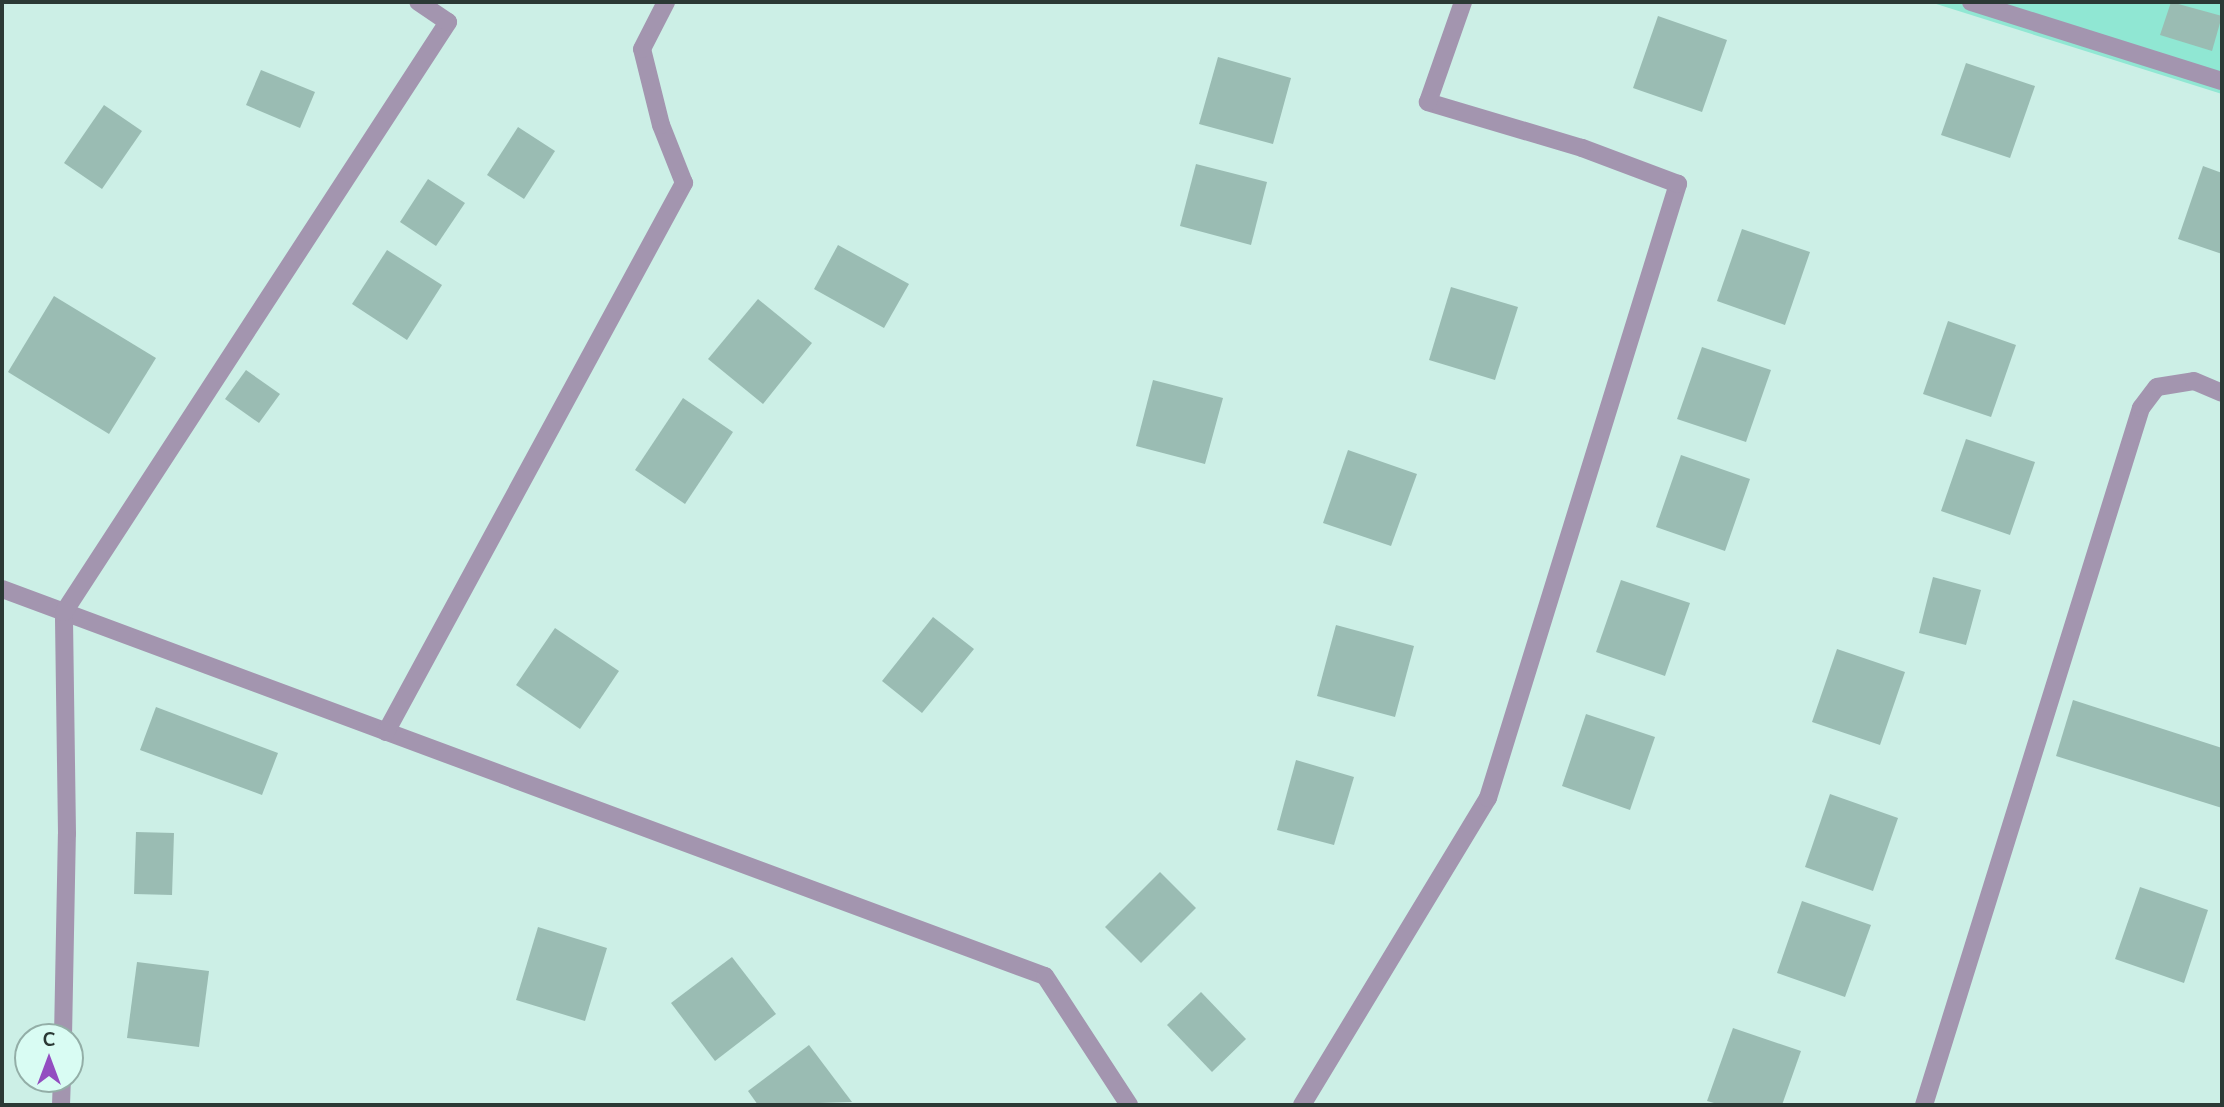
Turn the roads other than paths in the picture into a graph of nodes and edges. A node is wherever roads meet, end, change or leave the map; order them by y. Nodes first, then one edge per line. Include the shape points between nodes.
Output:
1 (418, 2) edge
2 (666, 2) edge
3 (1463, 2) edge
4 (1971, 2) edge
5 (2222, 81) edge
6 (2222, 393) edge
7 (2, 589) edge
8 (64, 612) junction
9 (386, 732) junction
10 (62, 1023) edge
11 (1129, 1105) edge
12 (1302, 1105) edge
13 (1924, 1105) edge

1 - 8 lane via 448,22
2 - 9 lane via 642,48 661,125 684,183
3 - 12 lane via 1428,102 1581,148 1678,184 1488,798
4 - 5 lane
6 - 13 lane via 2194,381 2157,387 2141,408
7 - 8 lane
8 - 9 lane
8 - 10 lane via 67,834
9 - 11 lane via 1045,976

